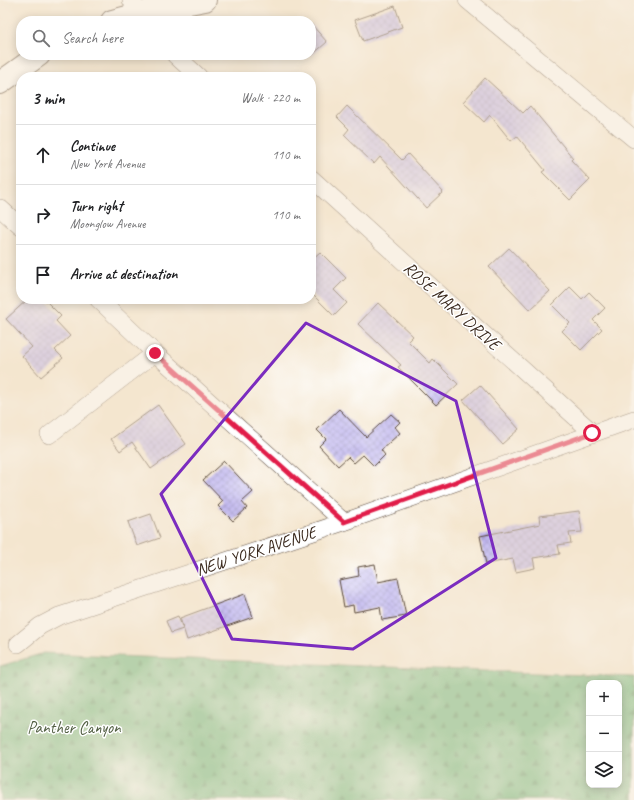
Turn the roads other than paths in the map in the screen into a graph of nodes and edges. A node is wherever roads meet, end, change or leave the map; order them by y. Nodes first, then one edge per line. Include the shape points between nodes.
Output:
1 (205, 0) edge
2 (467, 0) edge
3 (139, 12) edge
4 (127, 16) edge
5 (32, 60) edge
6 (180, 60) edge
7 (193, 72) edge
8 (0, 83) edge
9 (634, 139) edge
10 (316, 183) edge
11 (0, 208) edge
12 (16, 222) edge
13 (103, 304) edge
14 (155, 353) junction
15 (634, 419) edge
16 (592, 433) junction
17 (49, 435) dead end
18 (344, 522) junction
19 (18, 644) dead end

1 - 3 street
2 - 9 street
3 - 4 street
5 - 8 street
6 - 7 street
10 - 16 street, ROSE MARY DRIVE
11 - 12 street
13 - 14 street
14 - 17 street
14 - 18 street
15 - 16 street, NEW YORK AVENUE
16 - 18 street, NEW YORK AVENUE
18 - 19 street, NEW YORK AVENUE via 59,616 40,626

